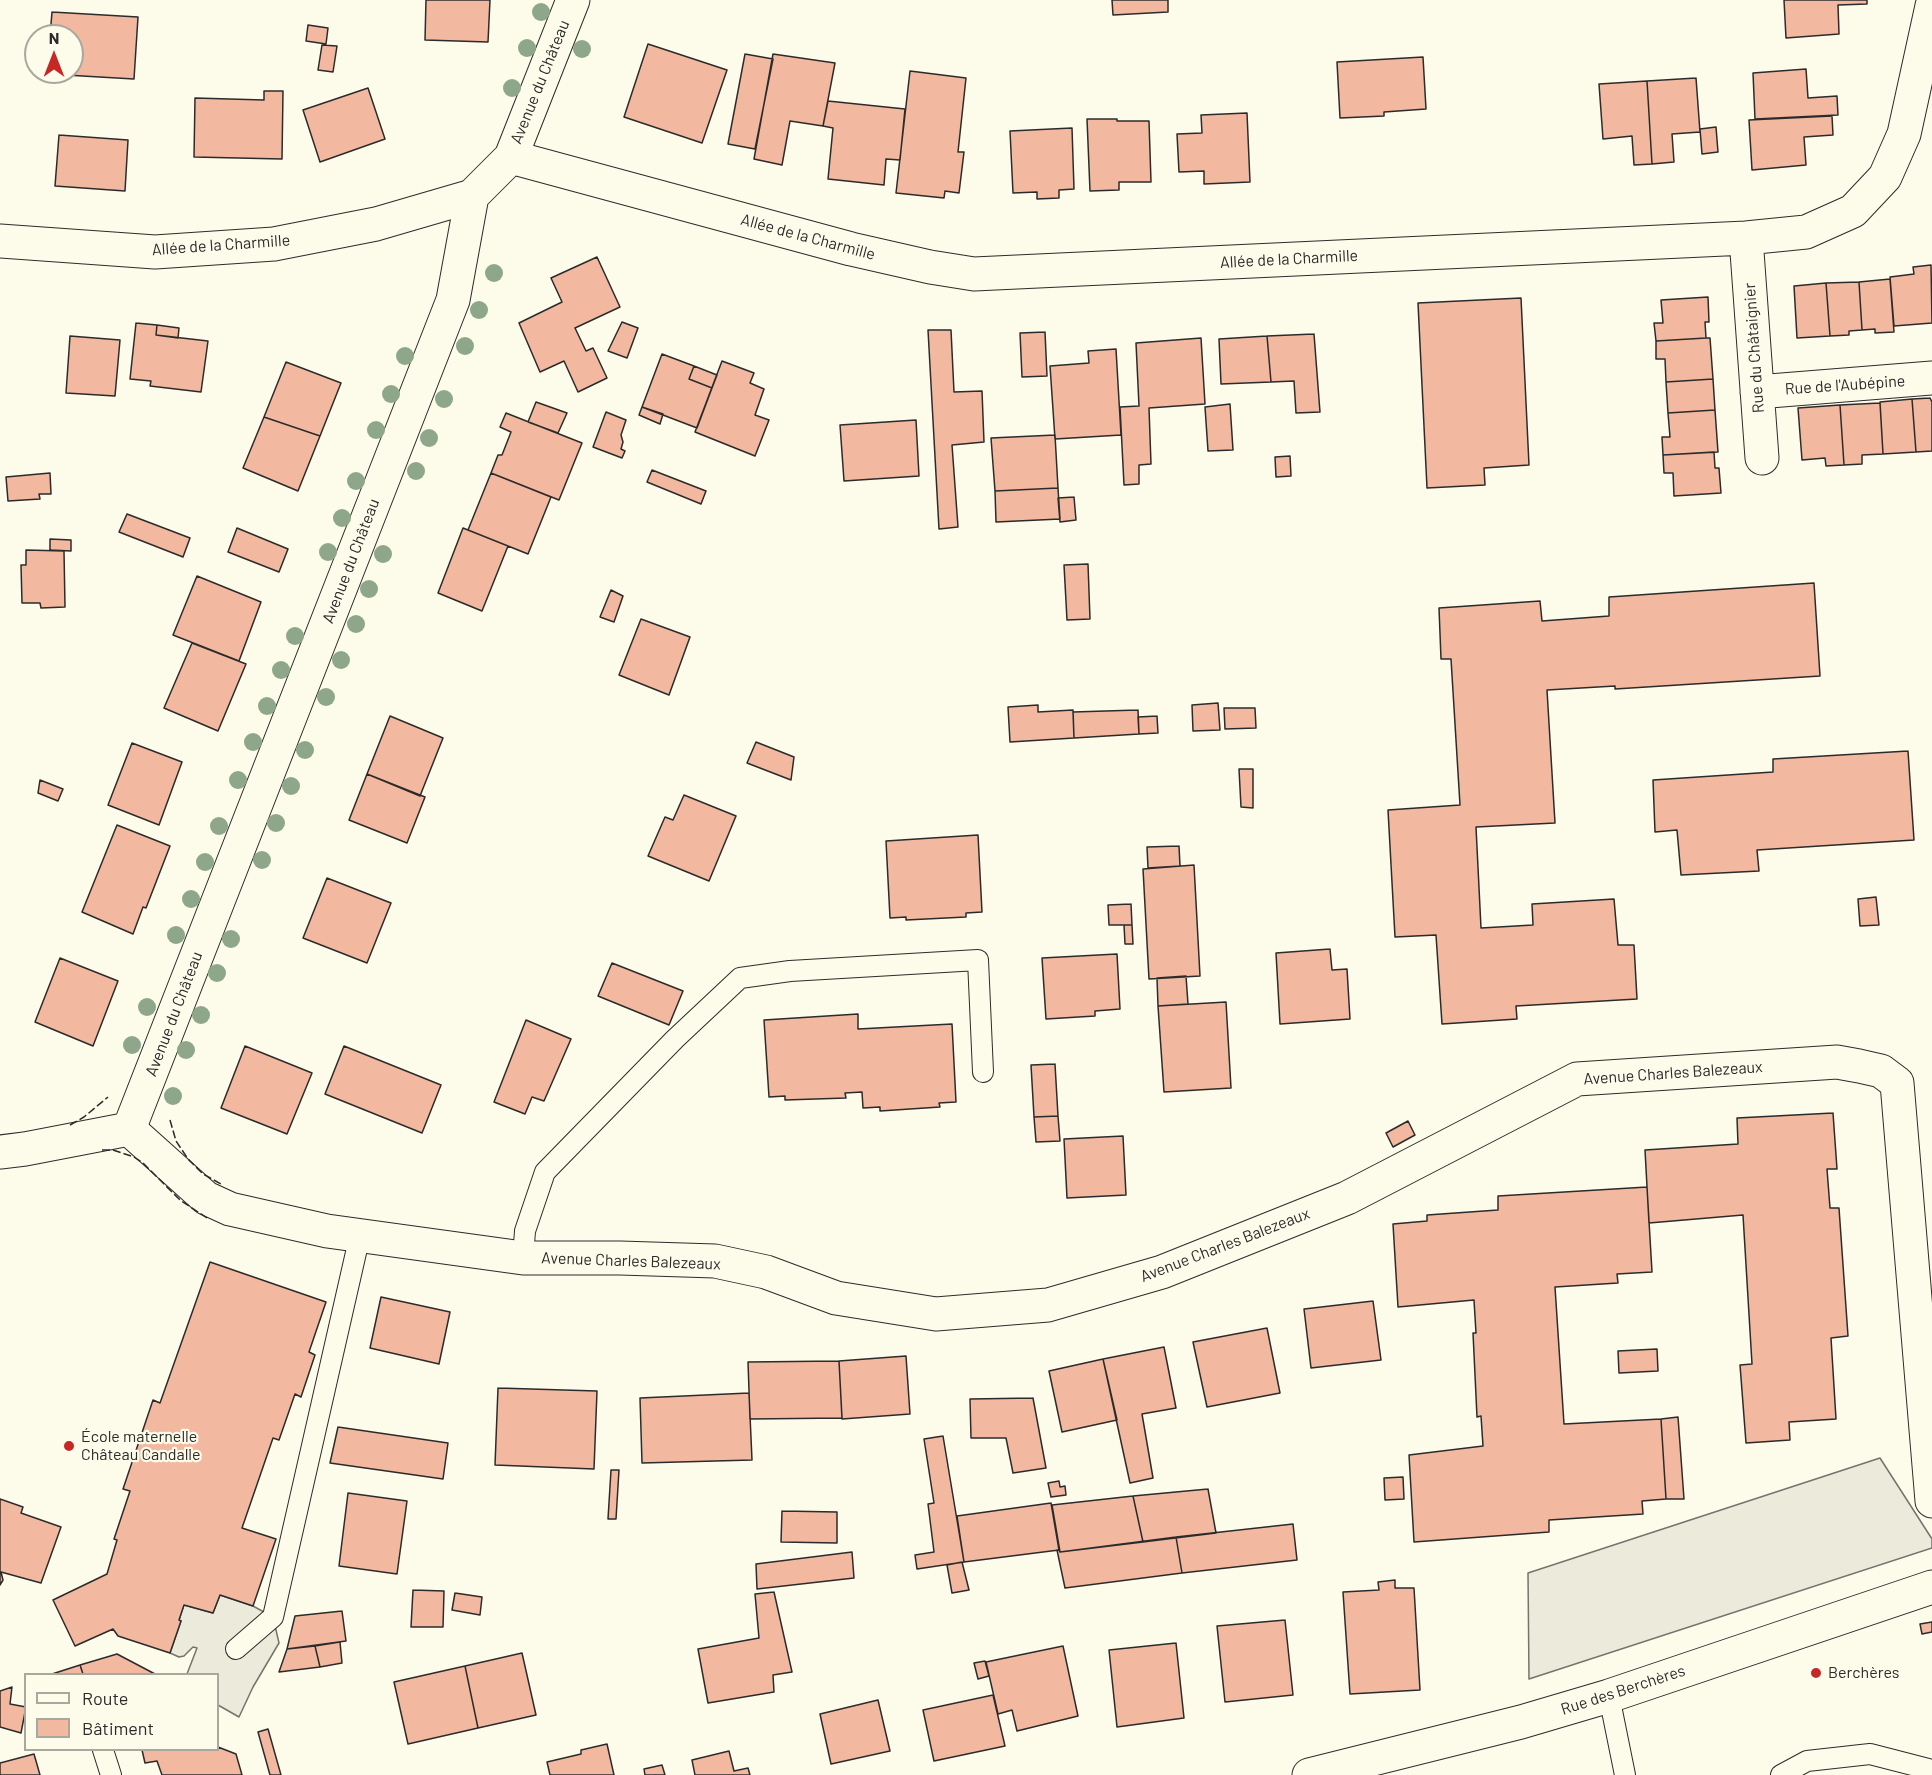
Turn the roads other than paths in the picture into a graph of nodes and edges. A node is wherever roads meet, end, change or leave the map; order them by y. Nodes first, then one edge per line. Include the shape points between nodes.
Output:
1 (573, 0) edge
2 (1932, 6) edge
3 (510, 157) junction
4 (472, 196) junction
5 (1746, 238) junction
6 (0, 241) edge
7 (1932, 378) edge
8 (1757, 392) junction
9 (1762, 458) dead end
10 (983, 1072) dead end
11 (129, 1129) junction
12 (0, 1152) edge
13 (360, 1235) junction
14 (523, 1258) junction
15 (1932, 1501) edge
16 (1932, 1587) edge
17 (236, 1649) dead end
18 (1608, 1696) junction
19 (104, 1751) edge
20 (1932, 1772) edge
21 (111, 1775) edge
22 (1309, 1775) edge
23 (1626, 1775) edge
24 (1781, 1775) edge

1 - 3 street, Avenue du Château
2 - 5 street, Allée de la Charmille via 1904,134 1885,177 1853,211 1806,232
3 - 4 street, Avenue du Château
3 - 5 street, Allée de la Charmille via 851,249 974,274
4 - 6 street, Allée de la Charmille via 376,224 274,244 155,252
4 - 11 street, Avenue du Château via 453,300
5 - 8 street, Rue du Châtaignier
7 - 8 street, Rue de l'Aubépine
8 - 9 street, Rue du Châtaignier
10 - 14 lane via 978,960 790,970 740,978 545,1172 525,1231
11 - 12 street
11 - 13 street, Avenue Charles Balezeaux via 198,1191 230,1209
13 - 14 street, Avenue Charles Balezeaux
13 - 17 lane via 273,1617
14 - 15 street, Avenue Charles Balezeaux via 715,1261 766,1272 836,1298 936,1314 1048,1305 1162,1272 1347,1197 1577,1079 1837,1062 1881,1071 1897,1083
16 - 18 street, Rue des Berchères
18 - 22 street, Rue des Berchères
18 - 23 lane
19 - 21 lane
20 - 24 lane via 1870,1754 1807,1761

